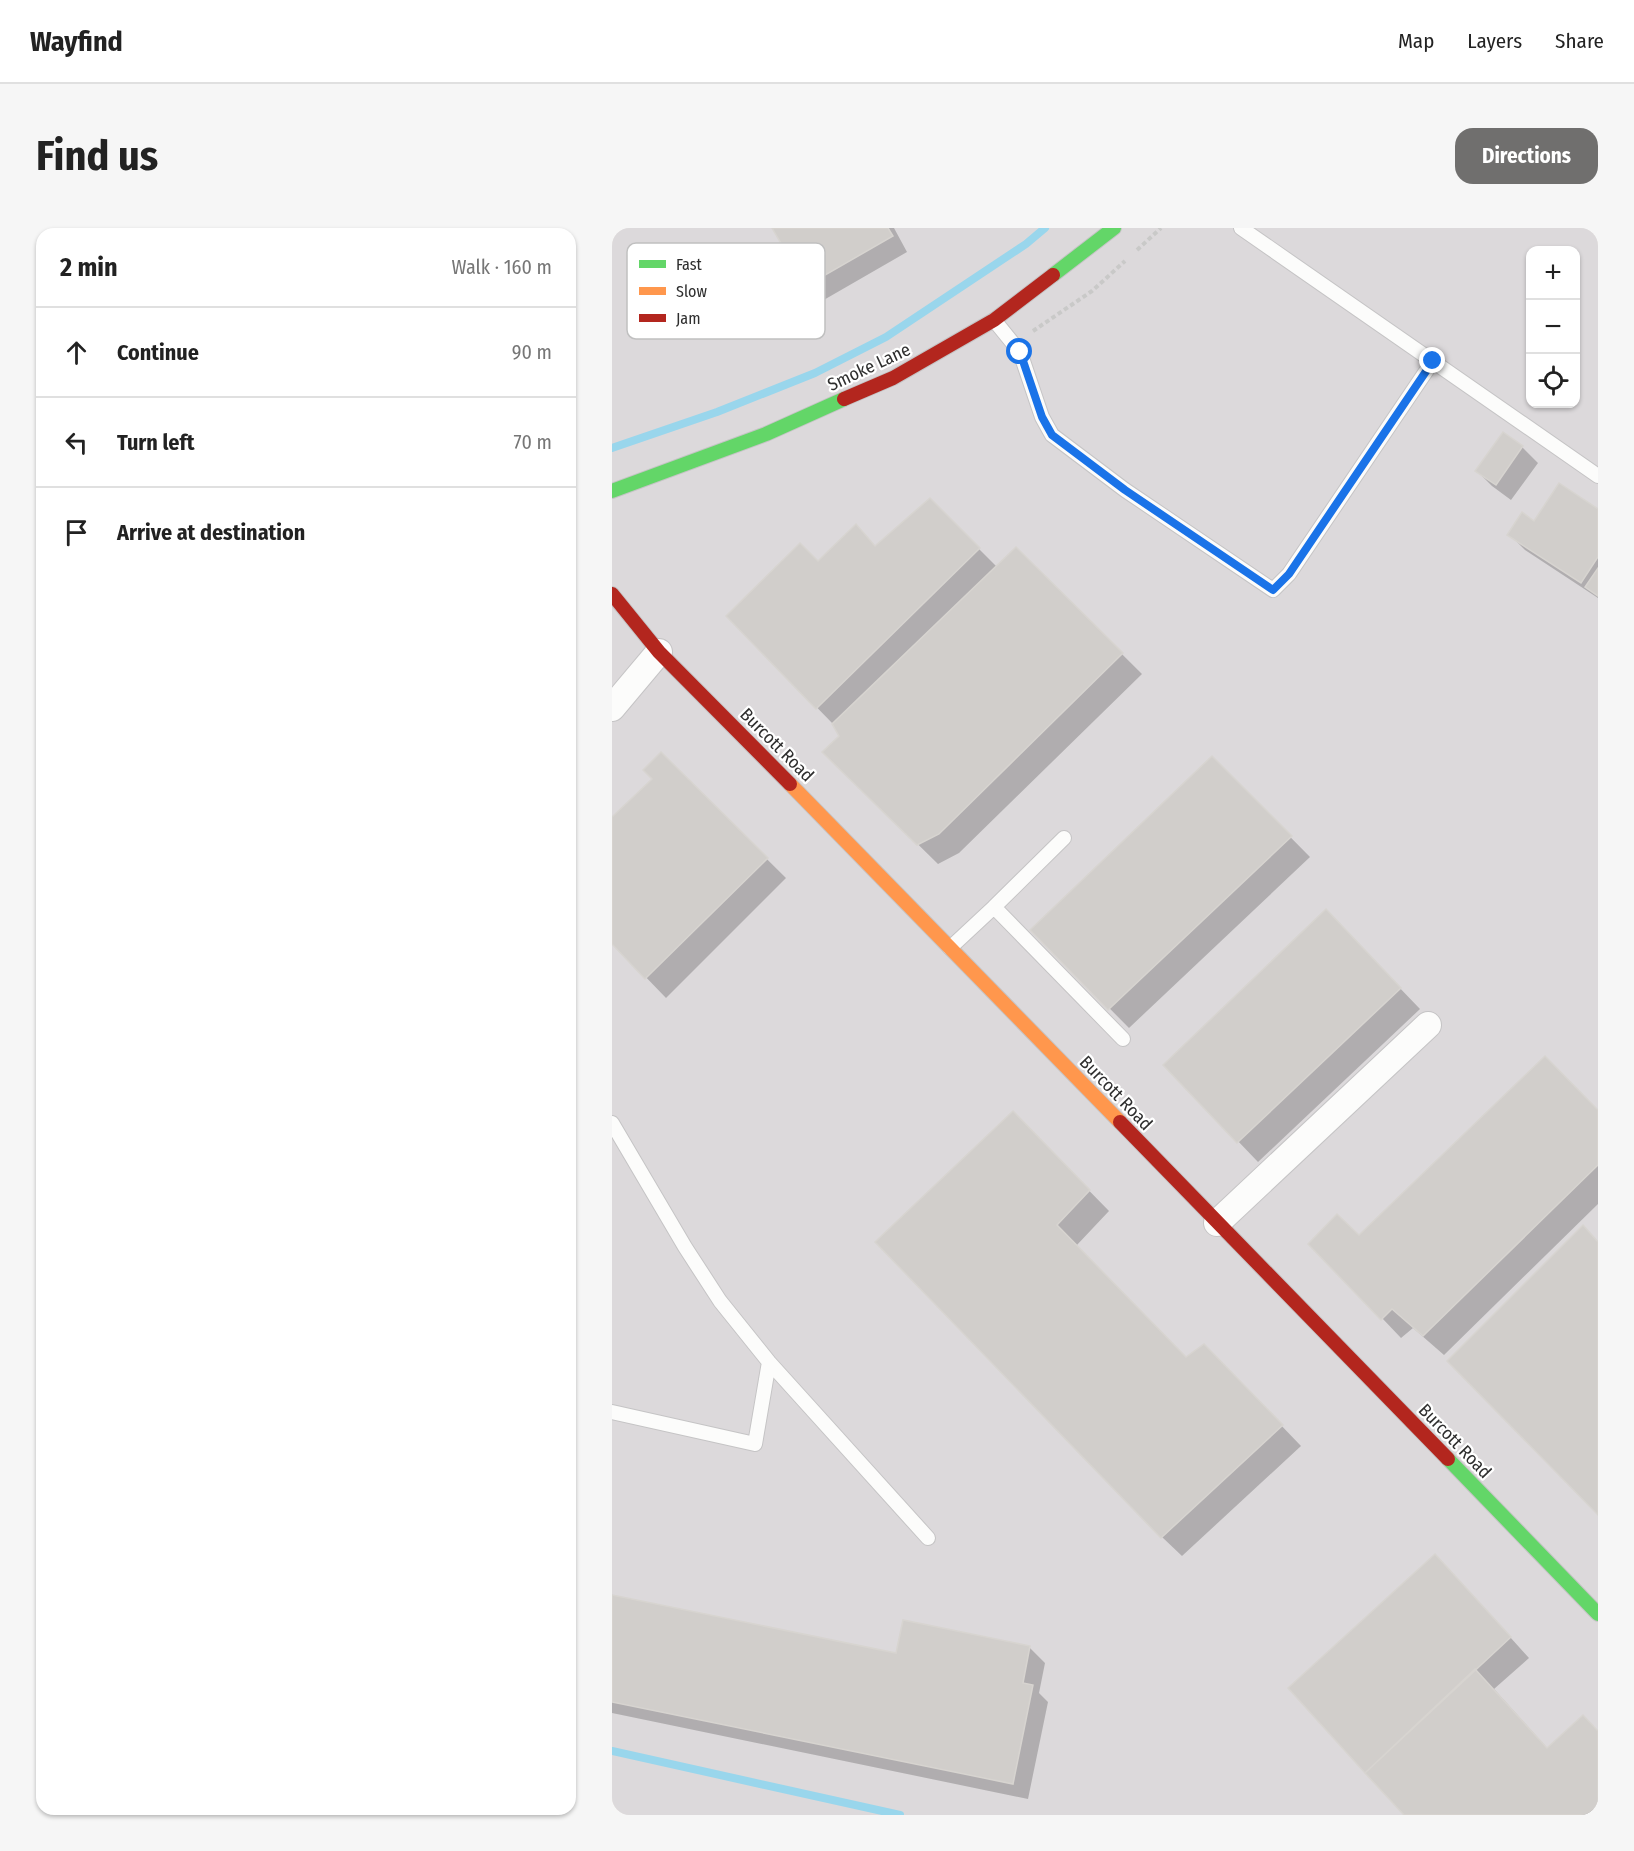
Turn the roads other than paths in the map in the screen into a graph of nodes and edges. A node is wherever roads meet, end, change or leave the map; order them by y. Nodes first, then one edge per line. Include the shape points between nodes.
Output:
1 (1114, 228) edge
2 (1247, 230) edge
3 (994, 320) junction
4 (1433, 361) junction
5 (1598, 476) edge
6 (612, 491) edge
7 (612, 594) edge
8 (659, 652) junction
9 (612, 708) edge
10 (1064, 838) dead end
11 (994, 907) junction
12 (951, 948) junction
13 (1428, 1025) dead end
14 (1123, 1039) dead end
15 (612, 1122) edge
16 (1217, 1223) junction
17 (769, 1362) junction
18 (612, 1412) edge
19 (928, 1538) dead end
20 (1598, 1614) edge

1 - 3 main road, Smoke Lane
2 - 4 lane
3 - 4 lane via 1020,352 1052,435 1125,490 1273,590 1289,574
3 - 6 main road, Smoke Lane via 893,378 766,434
4 - 5 lane
7 - 8 main road, Burcott Road
8 - 9 street
8 - 12 main road, Burcott Road
10 - 11 lane
11 - 12 lane
11 - 14 lane
12 - 16 main road, Burcott Road
13 - 16 street
15 - 17 lane via 684,1246 720,1301
16 - 20 main road, Burcott Road
17 - 18 lane via 755,1444
17 - 19 lane

